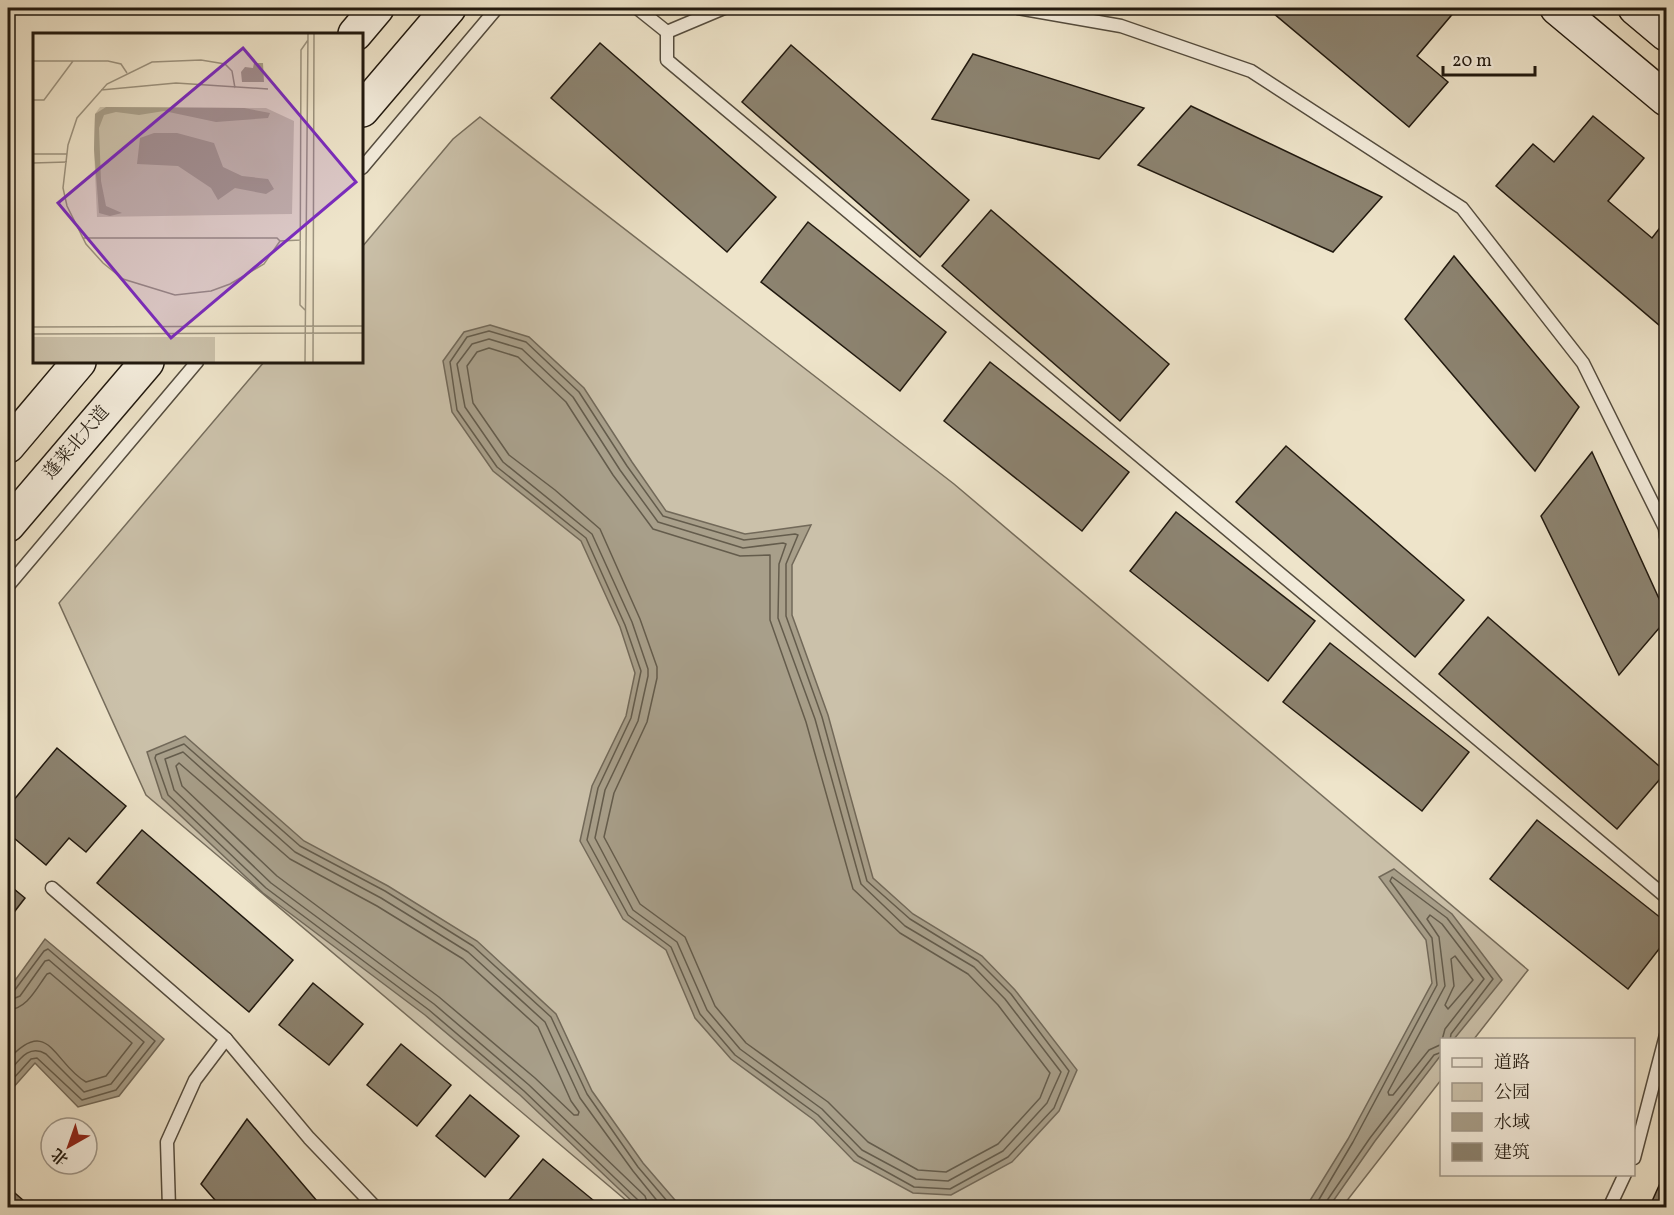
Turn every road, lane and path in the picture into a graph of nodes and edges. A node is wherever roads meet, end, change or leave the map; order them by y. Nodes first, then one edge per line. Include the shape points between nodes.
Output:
1 (377, 8) edge
2 (449, 8) edge
3 (498, 8) edge
4 (637, 8) edge
5 (724, 8) edge
6 (1018, 8) edge
7 (1557, 8) edge
8 (1635, 8) edge
9 (667, 32) junction
10 (356, 33) edge
11 (1666, 34) edge
12 (1666, 99) edge
13 (363, 109) edge
14 (363, 167) edge
15 (78, 363) edge
16 (146, 363) edge
17 (196, 363) edge
18 (8, 446) edge
19 (8, 525) edge
20 (1666, 537) edge
21 (8, 586) edge
22 (52, 888) dead end
23 (1666, 897) edge
24 (1666, 1035) edge
25 (226, 1039) junction
26 (1635, 1154) edge
27 (1624, 1176) edge
28 (169, 1208) edge
29 (376, 1208) edge
30 (1609, 1208) edge

1 - 10 main road
2 - 13 main road
3 - 14 lane
4 - 9 lane
5 - 9 lane
6 - 20 lane via 1121,26 1251,71 1462,208 1583,363
7 - 12 main road
8 - 11 main road
9 - 23 lane via 667,60
15 - 18 main road
16 - 19 main road, 蓬莱北大道
17 - 21 lane
22 - 25 lane
24 - 26 lane
25 - 28 lane via 195,1080 167,1142
25 - 29 lane via 309,1138
27 - 30 lane

